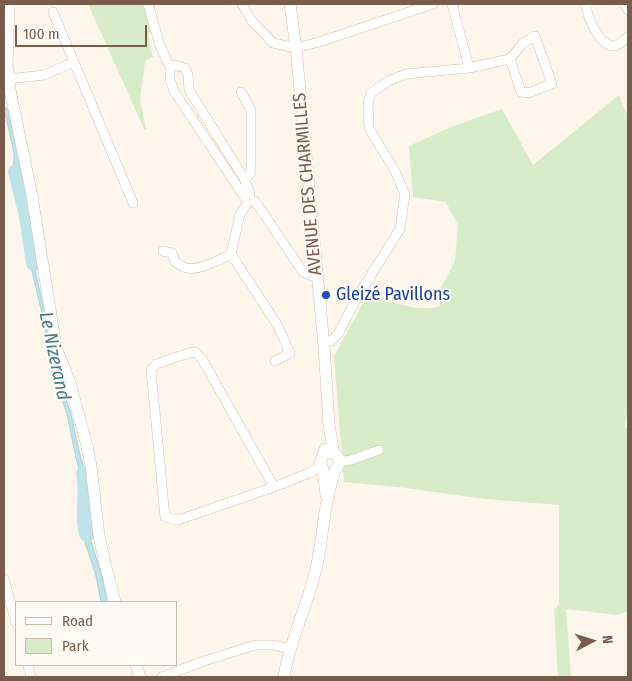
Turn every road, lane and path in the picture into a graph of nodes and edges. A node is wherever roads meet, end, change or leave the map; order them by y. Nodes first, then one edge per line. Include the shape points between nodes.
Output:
1 (9, 4) edge
2 (148, 4) edge
3 (242, 4) edge
4 (290, 4) edge
5 (433, 4) edge
6 (452, 4) edge
7 (585, 4) edge
8 (54, 12) dead end
9 (628, 38) edge
10 (296, 48) junction
11 (510, 59) junction
12 (74, 62) junction
13 (170, 67) junction
14 (469, 68) junction
15 (8, 79) junction
16 (241, 92) dead end
17 (245, 180) junction
18 (249, 199) junction
19 (133, 203) dead end
20 (163, 251) dead end
21 (231, 254) junction
22 (316, 278) junction
23 (323, 342) junction
24 (276, 361) dead end
25 (379, 450) dead end
26 (329, 463) junction
27 (274, 487) junction
28 (4, 579) edge
29 (115, 601) edge
30 (15, 620) edge
31 (291, 649) junction
32 (162, 677) edge
33 (284, 677) edge

1 - 15 street
2 - 13 street via 160,46
3 - 10 street via 252,21 274,43
4 - 10 street, AVENUE DES CHARMILLES
5 - 10 street
6 - 14 street
7 - 9 street via 600,39 608,45 617,46
8 - 12 street
10 - 22 street, AVENUE DES CHARMILLES
11 - 11 street via 523,43 535,36 552,84 528,93 520,92
11 - 14 street
12 - 15 street via 44,75
12 - 19 street
13 - 17 street via 185,68 189,90
13 - 18 street via 174,91
14 - 23 street via 406,74 371,93 369,128 405,194 400,228 338,334 331,341
15 - 29 street via 32,196 56,347 70,383 87,446 99,536
16 - 17 street via 251,110 252,172
17 - 18 street
18 - 21 street via 240,214
18 - 22 street via 303,272
20 - 21 street via 172,253 175,262 187,268 219,261
21 - 24 street via 292,352
22 - 23 street, AVENUE DES CHARMILLES
23 - 26 street, AVENUE DES CHARMILLES
25 - 26 street via 351,460
26 - 27 street
26 - 31 street, AVENUE DES CHARMILLES via 320,552
27 - 27 street via 178,520 164,517 151,370 156,364 190,352 195,352 202,359
28 - 30 street
31 - 32 street via 255,645
31 - 33 street, AVENUE DES CHARMILLES

